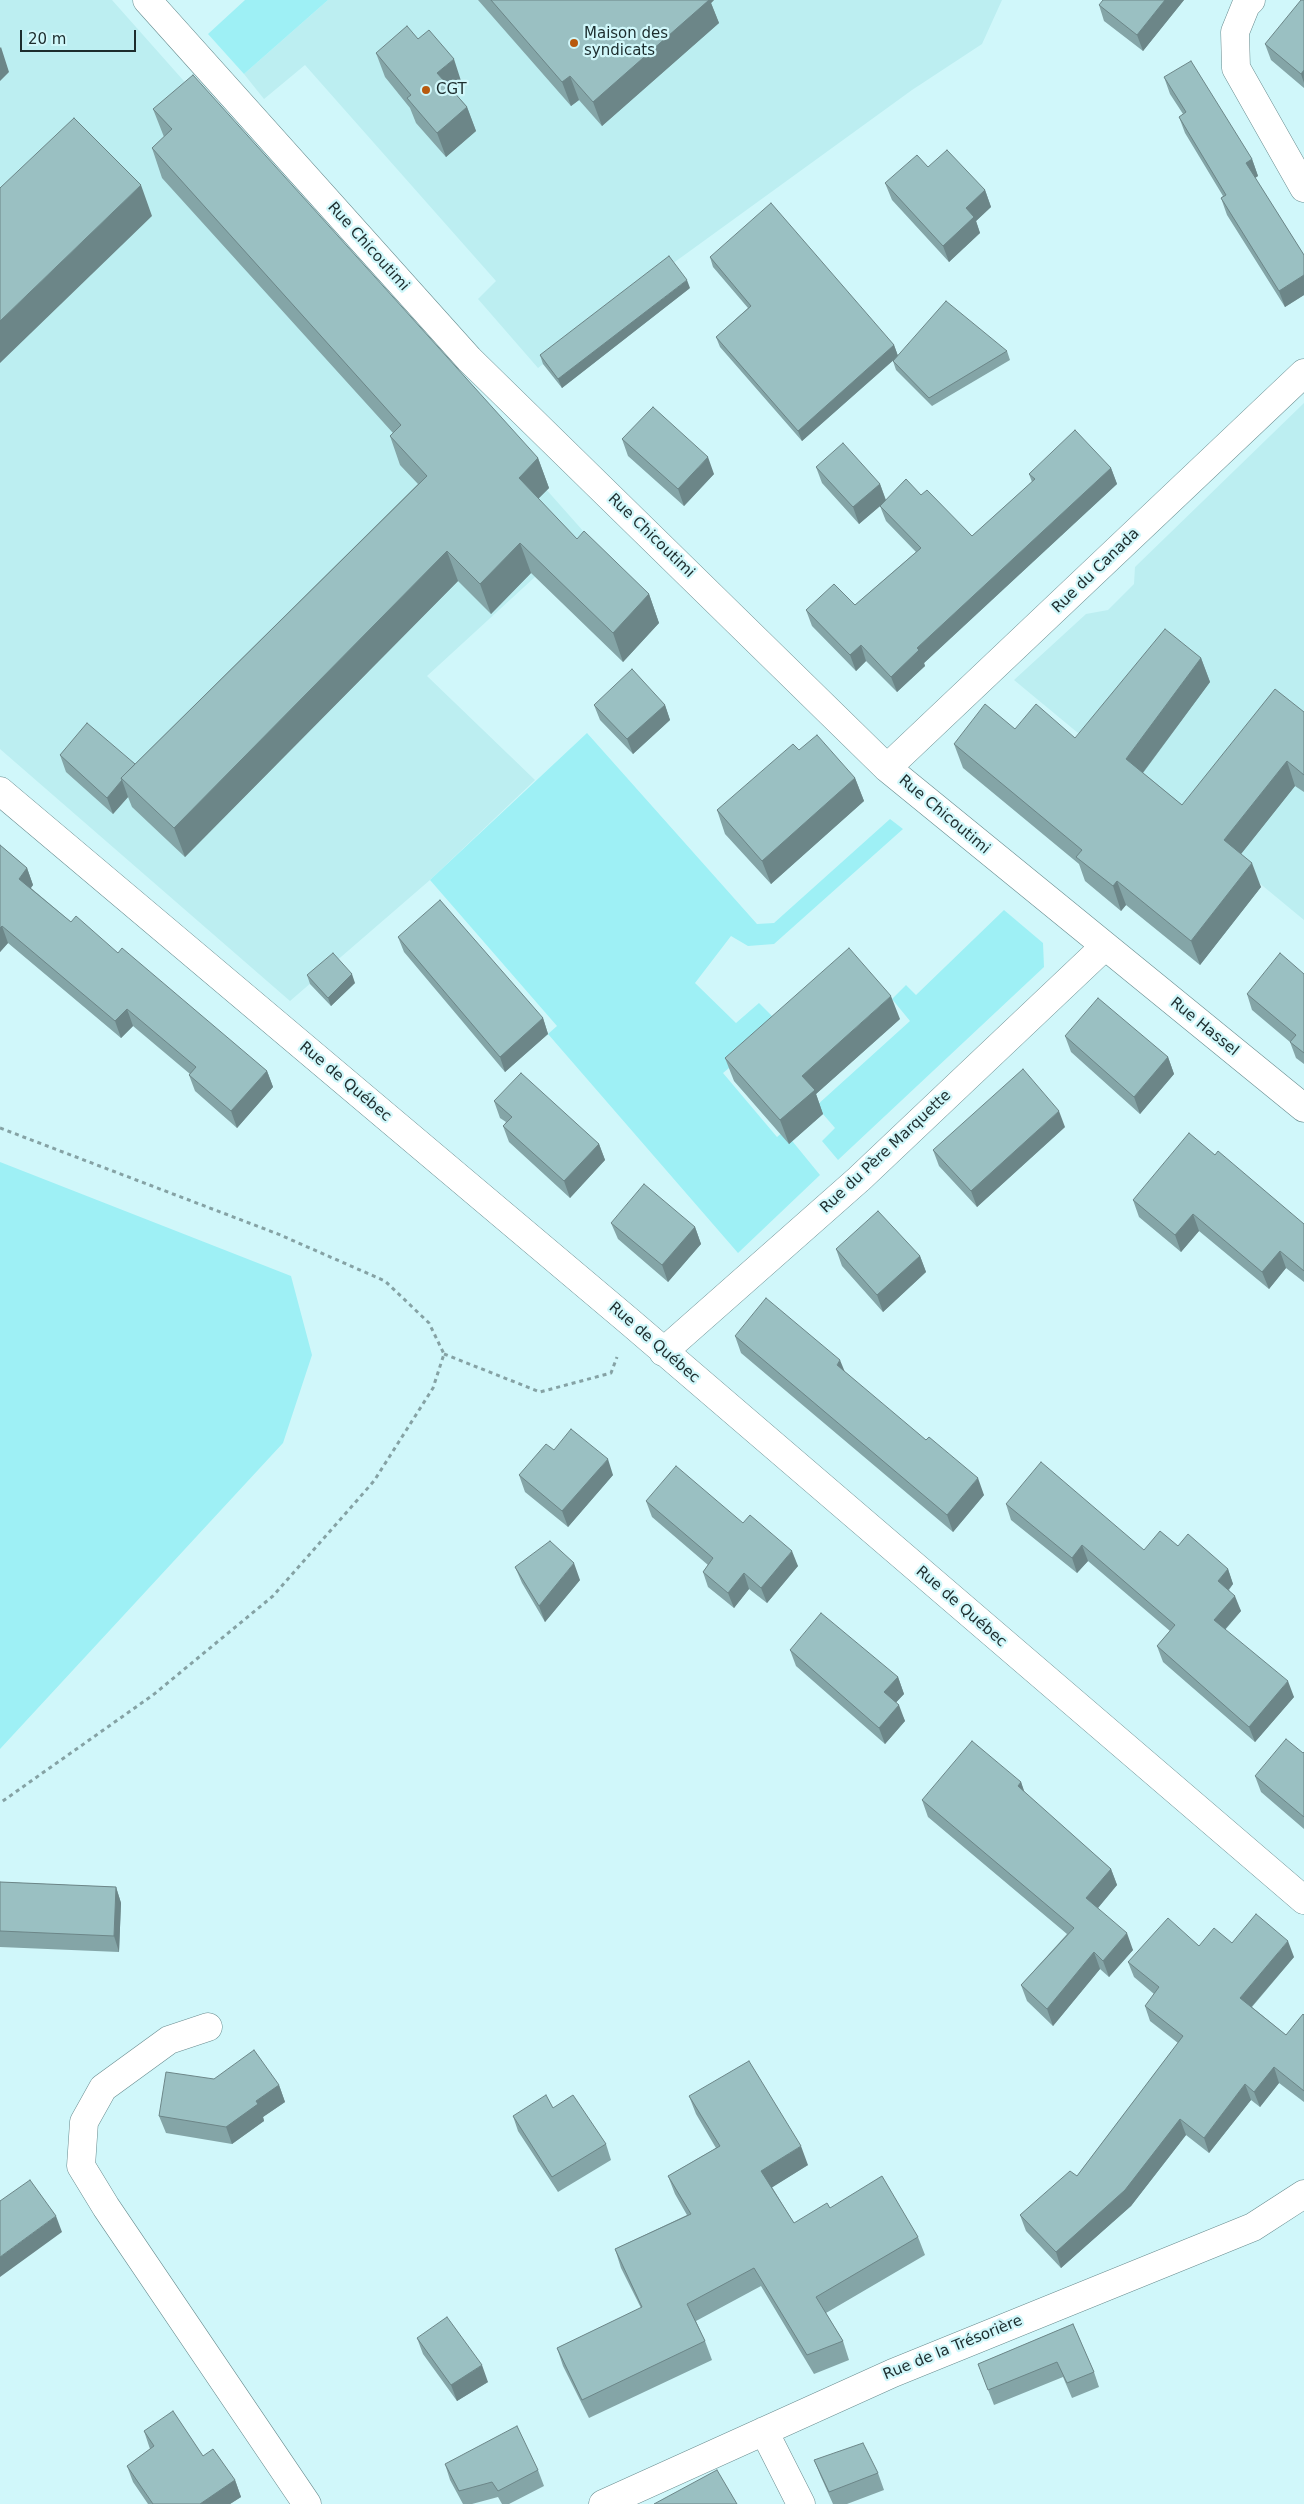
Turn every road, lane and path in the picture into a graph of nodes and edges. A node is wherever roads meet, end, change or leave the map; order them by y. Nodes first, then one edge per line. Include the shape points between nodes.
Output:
1 (147, 0) edge
2 (1251, 0) edge
3 (1304, 188) edge
4 (1304, 373) edge
5 (887, 768) junction
6 (0, 791) edge
7 (1104, 947) junction
8 (1304, 1108) edge
9 (0, 1128) edge
10 (630, 1322) junction
11 (663, 1352) junction
12 (444, 1354) junction
13 (0, 1803) edge
14 (1304, 1900) edge
15 (208, 2027) dead end
16 (1304, 2194) edge
17 (764, 2431) junction
18 (307, 2504) edge
19 (603, 2504) edge
20 (800, 2504) edge

1 - 5 street, Rue Chicoutimi via 469,359
2 - 3 street via 1235,32 1236,68
4 - 5 street, Rue du Canada
5 - 7 street, Rue Chicoutimi
6 - 10 street, Rue de Québec
7 - 8 street, Rue Hassel
7 - 11 street, Rue du Père Marquette via 858,1179
9 - 12 path via 278,1234 385,1281 429,1323
10 - 11 street, Rue de Québec
10 - 12 path via 611,1374 540,1392
11 - 14 street, Rue de Québec
12 - 13 path via 433,1388 374,1481 273,1596 153,1695
15 - 18 street via 169,2040 103,2088 84,2122 81,2166
16 - 17 street, Rue de la Trésorière via 1253,2227 893,2372
17 - 19 street, Rue de la Trésorière
17 - 20 street

